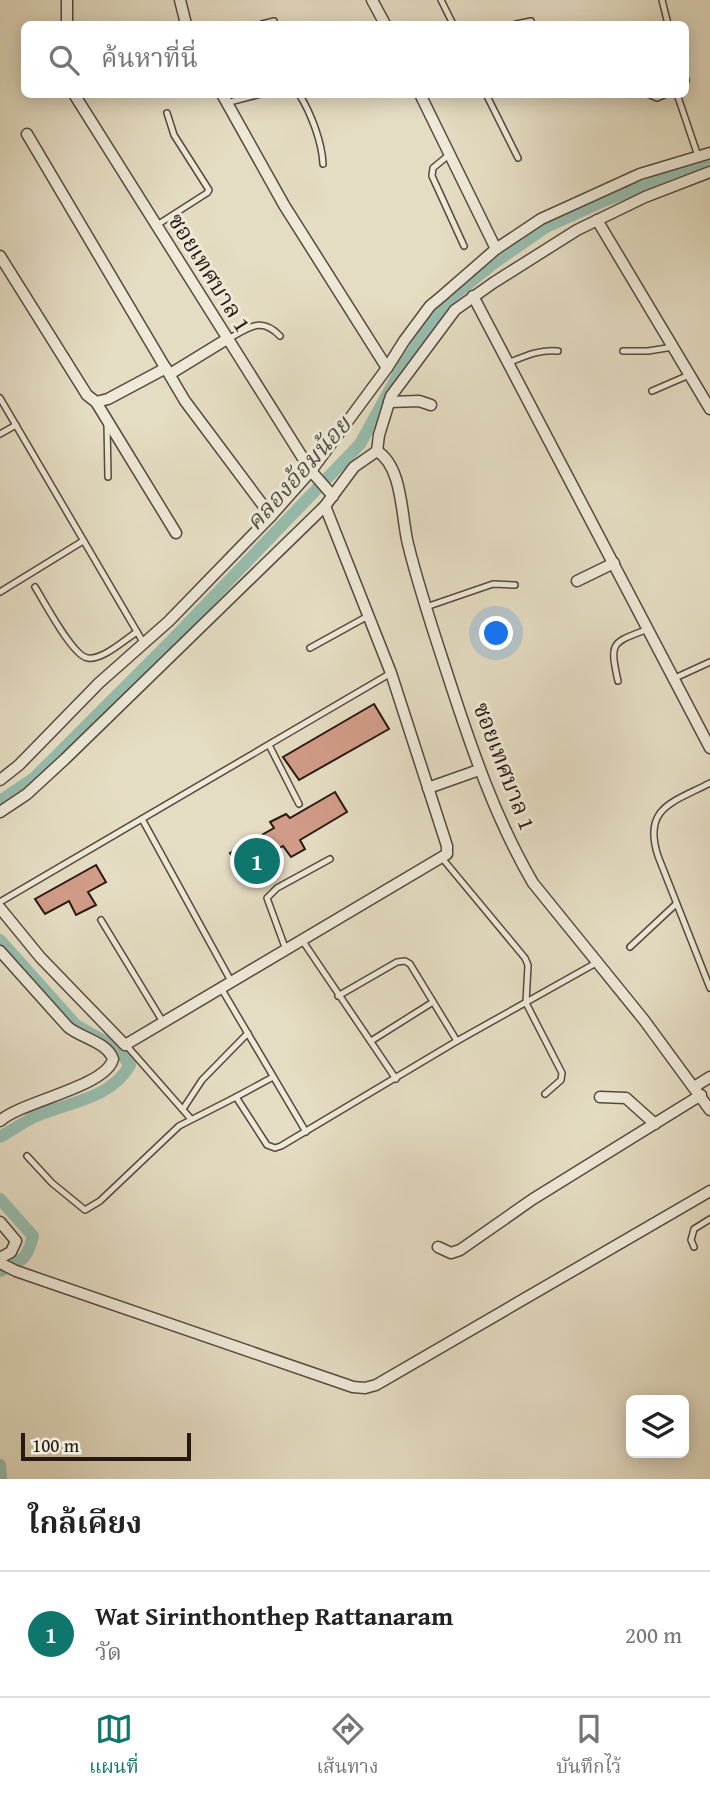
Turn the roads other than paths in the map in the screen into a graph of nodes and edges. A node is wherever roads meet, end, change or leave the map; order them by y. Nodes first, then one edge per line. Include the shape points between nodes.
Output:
1 (67, 0) edge
2 (180, 0) edge
3 (372, 0) edge
4 (441, 0) edge
5 (662, 0) edge
6 (531, 20) dead end
7 (67, 21) edge
8 (185, 21) edge
9 (383, 21) edge
10 (452, 21) edge
11 (527, 21) edge
12 (667, 21) edge
13 (76, 98) edge
14 (301, 98) edge
15 (422, 98) edge
16 (488, 98) edge
17 (678, 98) edge
18 (224, 99) edge
19 (167, 113) dead end
20 (27, 134) dead end
21 (710, 153) edge
22 (450, 154) junction
23 (698, 156) junction
24 (518, 158) dead end
25 (323, 164) dead end
26 (710, 172) edge
27 (597, 220) junction
28 (156, 226) junction
29 (464, 246) dead end
30 (496, 249) junction
31 (0, 256) edge
32 (4, 273) edge
33 (473, 296) junction
34 (280, 336) dead end
35 (227, 339) junction
36 (673, 347) junction
37 (558, 351) dead end
38 (623, 351) dead end
39 (508, 363) junction
40 (387, 368) junction
41 (168, 371) junction
42 (690, 375) junction
43 (652, 391) dead end
44 (0, 398) edge
45 (96, 402) junction
46 (389, 402) junction
47 (431, 405) dead end
48 (710, 409) edge
49 (107, 420) junction
50 (16, 425) junction
51 (0, 434) edge
52 (377, 452) junction
53 (313, 474) junction
54 (108, 477) dead end
55 (330, 492) junction
56 (325, 506) junction
57 (271, 516) junction
58 (176, 533) dead end
59 (83, 541) junction
60 (614, 564) junction
61 (577, 581) dead end
62 (514, 585) dead end
63 (35, 587) dead end
64 (0, 592) edge
65 (426, 607) junction
66 (368, 616) junction
67 (648, 629) junction
68 (139, 637) junction
69 (310, 648) dead end
70 (710, 662) edge
71 (391, 673) junction
72 (674, 679) junction
73 (618, 681) dead end
74 (269, 745) junction
75 (710, 748) edge
76 (479, 770) junction
77 (0, 780) edge
78 (710, 783) edge
79 (428, 788) junction
80 (299, 804) dead end
81 (0, 812) edge
82 (142, 819) junction
83 (442, 858) junction
84 (330, 859) dead end
85 (0, 902) edge
86 (676, 904) junction
87 (0, 908) edge
88 (102, 920) dead end
89 (302, 940) junction
90 (630, 947) dead end
91 (286, 950) junction
92 (0, 951) edge
93 (596, 963) junction
94 (226, 984) junction
95 (710, 988) edge
96 (338, 996) junction
97 (433, 1002) junction
98 (526, 1003) junction
99 (163, 1022) junction
100 (247, 1033) junction
101 (371, 1041) junction
102 (457, 1041) junction
103 (125, 1045) junction
104 (273, 1077) junction
105 (710, 1077) edge
106 (396, 1079) junction
107 (698, 1091) junction
108 (545, 1094) dead end
109 (236, 1097) junction
110 (600, 1097) dead end
111 (183, 1109) junction
112 (710, 1110) edge
113 (191, 1119) junction
114 (0, 1121) edge
115 (655, 1124) junction
116 (306, 1132) junction
117 (27, 1156) dead end
118 (710, 1191) edge
119 (710, 1219) edge
120 (0, 1222) edge
121 (438, 1247) dead end
122 (694, 1247) dead end
123 (0, 1261) edge

1 - 7 street
2 - 8 street
3 - 9 street
4 - 10 lane
5 - 12 lane
6 - 11 lane
13 - 28 street, ซอยเทศบาล 1
14 - 25 lane
15 - 22 street
16 - 24 lane
17 - 23 lane
18 - 40 street via 284,205
19 - 28 lane via 174,135 209,190
20 - 41 street
21 - 23 street
22 - 29 lane via 433,168 432,176
22 - 30 street
23 - 30 street via 583,198
26 - 27 street
27 - 33 street
27 - 36 street
28 - 35 street, ซอยเทศบาล 1
30 - 40 street via 430,306
31 - 32 street
32 - 45 street
33 - 39 street
33 - 46 street via 430,341
34 - 35 lane via 262,324
35 - 41 street
35 - 53 street, ซอยเทศบาล 1
36 - 38 lane
36 - 42 street
37 - 39 lane via 538,352
39 - 60 street
40 - 53 street
41 - 45 street
41 - 57 street via 200,423
42 - 43 lane
42 - 48 street
44 - 50 lane
45 - 49 street
46 - 47 street
46 - 52 street
49 - 54 lane
49 - 58 street
50 - 51 lane
50 - 59 lane
52 - 55 street
52 - 65 street, ซอยเทศบาล 1 via 395,472 407,543
53 - 55 street, ซอยเทศบาล 1
53 - 57 street
55 - 56 street
56 - 66 street
56 - 81 street via 65,760
57 - 68 street via 169,621
59 - 64 lane
59 - 68 lane
60 - 61 street
60 - 67 street
62 - 65 lane via 493,584
63 - 68 lane via 82,657 89,659
65 - 76 street, ซอยเทศบาล 1
66 - 69 lane
66 - 71 street
67 - 72 street
67 - 73 lane via 615,645 612,655
68 - 77 street
70 - 72 lane
71 - 74 lane
71 - 79 street
72 - 75 street
74 - 80 lane
74 - 82 lane
76 - 79 street
76 - 93 street, ซอยเทศบาล 1 via 533,883
78 - 86 lane via 663,808 653,827
79 - 83 street via 447,846
82 - 85 lane
82 - 94 lane
83 - 89 street
83 - 98 lane via 525,958
84 - 91 lane via 276,888 267,898
86 - 90 lane
86 - 95 lane
87 - 103 street
88 - 99 lane
89 - 91 street
89 - 96 lane
91 - 94 street
92 - 114 street via 76,1035 107,1049 113,1059 108,1070 81,1085
93 - 98 lane
93 - 107 street, ซอยเทศบาล 1
94 - 99 street
94 - 100 lane
96 - 97 lane via 405,961
96 - 101 lane
97 - 101 lane
97 - 102 lane
98 - 102 lane
98 - 108 lane via 562,1073 561,1080
99 - 103 street
100 - 104 lane
100 - 111 lane via 202,1080
101 - 106 lane
102 - 106 lane
103 - 111 lane
104 - 109 lane
104 - 116 lane
105 - 107 street
106 - 116 lane
107 - 112 street, ซอยเทศบาล 1
107 - 115 street
109 - 113 lane
109 - 116 lane via 271,1147
110 - 115 street via 626,1098
111 - 113 lane
113 - 117 lane via 85,1210
115 - 121 street via 460,1250 451,1253
118 - 123 street via 365,1388 188,1332 16,1271
119 - 122 lane via 691,1234
120 - 123 street via 16,1241

